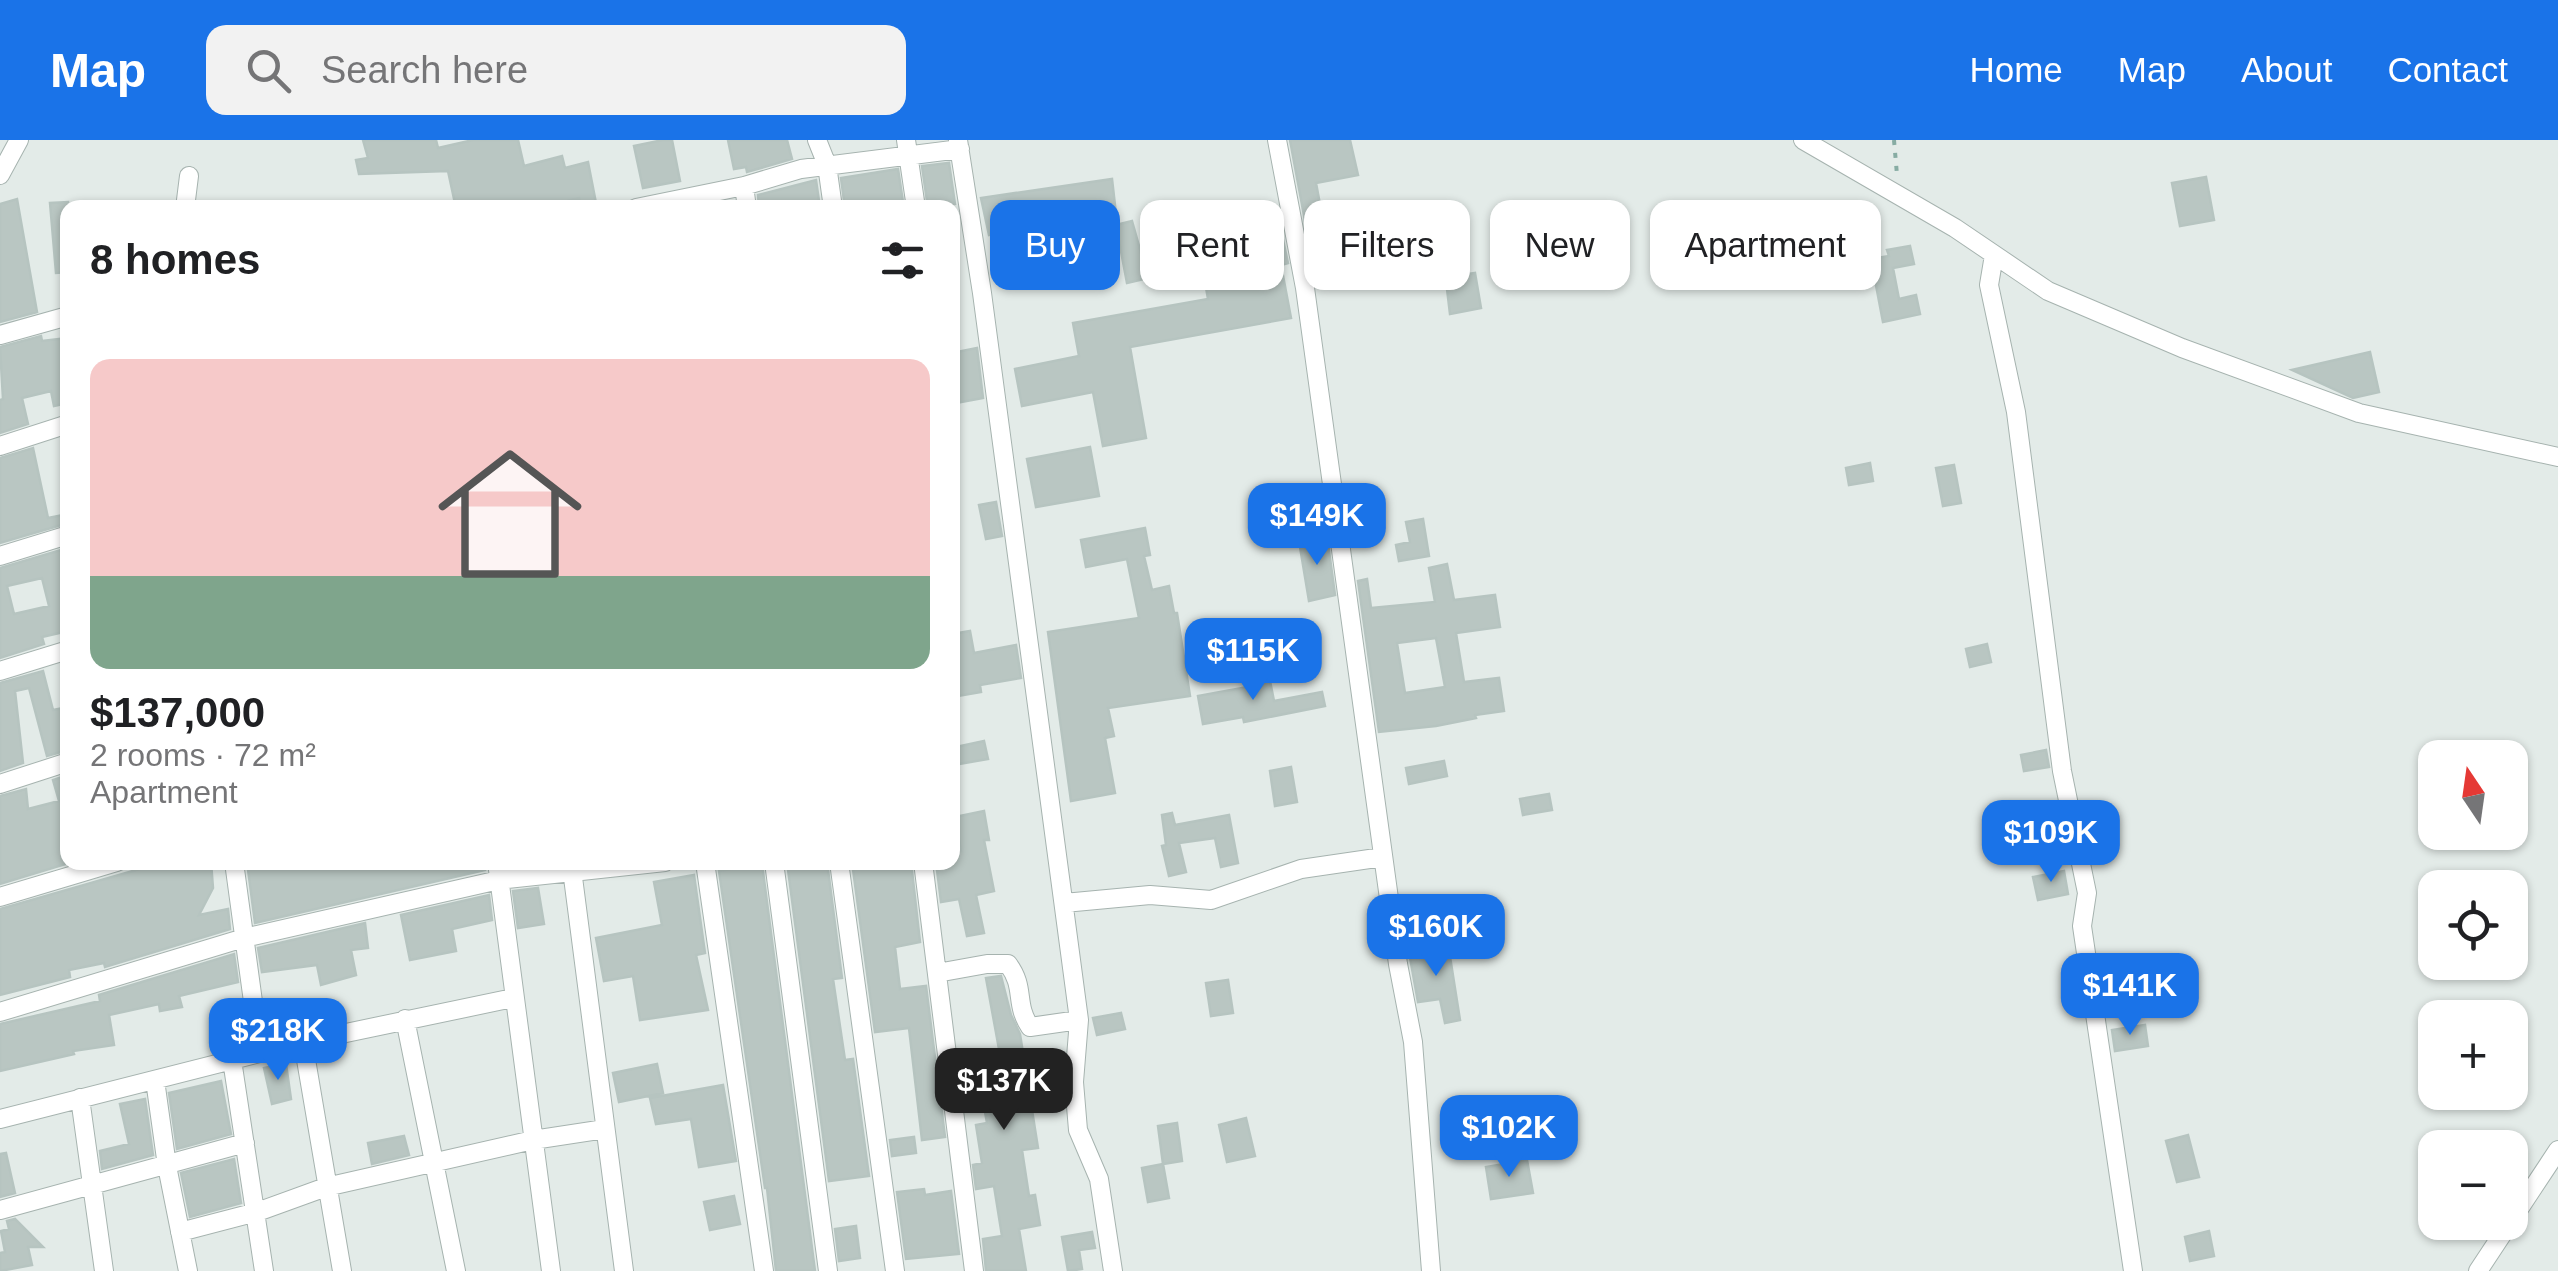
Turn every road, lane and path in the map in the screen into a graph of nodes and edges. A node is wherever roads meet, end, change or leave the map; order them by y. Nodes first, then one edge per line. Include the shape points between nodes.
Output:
1 (19, 140) edge
2 (817, 140) edge
3 (1277, 140) edge
4 (1894, 140) edge
5 (1807, 141) edge
6 (959, 144) edge
7 (908, 148) edge
8 (827, 165) junction
9 (1, 171) edge
10 (189, 176) dead end
11 (744, 186) junction
12 (1899, 195) junction
13 (186, 200) edge
14 (694, 200) edge
15 (746, 200) edge
16 (832, 200) edge
17 (915, 200) edge
18 (1994, 255) junction
19 (60, 318) edge
20 (0, 335) edge
21 (60, 427) edge
22 (0, 446) edge
23 (2558, 458) edge
24 (60, 538) edge
25 (0, 556) edge
26 (60, 652) edge
27 (0, 671) edge
28 (60, 765) edge
29 (0, 784) edge
30 (1383, 857) junction
31 (90, 870) edge
32 (235, 870) edge
33 (572, 870) edge
34 (707, 870) edge
35 (775, 870) edge
36 (840, 870) edge
37 (924, 870) edge
38 (498, 871) edge
39 (0, 897) edge
40 (1064, 903) junction
41 (244, 938) junction
42 (937, 973) junction
43 (513, 998) junction
44 (0, 1012) edge
45 (405, 1019) junction
46 (1078, 1020) junction
47 (303, 1042) junction
48 (260, 1053) junction
49 (232, 1060) junction
50 (155, 1080) junction
51 (80, 1098) junction
52 (0, 1119) edge
53 (604, 1129) junction
54 (533, 1140) junction
55 (245, 1143) junction
56 (2558, 1150) edge
57 (434, 1162) junction
58 (167, 1166) junction
59 (93, 1186) junction
60 (326, 1188) junction
61 (0, 1210) edge
62 (257, 1212) junction
63 (180, 1232) junction
64 (104, 1271) edge
65 (188, 1271) edge
66 (264, 1271) edge
67 (342, 1271) edge
68 (456, 1271) edge
69 (552, 1271) edge
70 (624, 1271) edge
71 (764, 1271) edge
72 (828, 1271) edge
73 (895, 1271) edge
74 (974, 1271) edge
75 (1113, 1271) edge
76 (1431, 1271) edge
77 (2132, 1271) edge
78 (2478, 1271) edge

1 - 9 street
2 - 8 street
3 - 30 street via 1305,288
4 - 12 path
5 - 12 street
6 - 7 street
6 - 40 street
7 - 8 street
7 - 17 street
8 - 11 street
8 - 16 street
10 - 13 street
11 - 14 street
11 - 15 street
12 - 18 street
18 - 23 street via 2048,291 2359,414
18 - 77 street via 1989,285 2016,412 2060,753 2087,893 2082,926
19 - 20 street
21 - 22 street
24 - 25 street
26 - 27 street
28 - 29 street
30 - 40 street via 1301,869 1211,900 1150,895
30 - 76 street via 1413,1042
31 - 39 street
32 - 41 street
33 - 53 street
34 - 71 street
35 - 72 street
36 - 73 street
37 - 42 street
38 - 41 street
38 - 43 street
40 - 46 street
41 - 44 street
41 - 48 street
42 - 46 street via 1008,964 1019,979 1021,1013 1030,1026
42 - 74 street
43 - 45 street
43 - 54 street
45 - 47 street
45 - 57 street
46 - 75 street via 1078,1130 1099,1178
47 - 48 street
47 - 60 street
48 - 49 street
49 - 50 street
49 - 55 street
50 - 51 street
50 - 58 street
51 - 52 street
51 - 59 street
53 - 54 street
53 - 70 street
54 - 57 street
54 - 69 street
55 - 58 street
55 - 62 street
56 - 78 street
57 - 60 street
57 - 68 street
58 - 59 street
58 - 63 street
59 - 61 street
59 - 64 street
60 - 62 street
60 - 67 street
62 - 63 street
62 - 66 street
63 - 65 street

